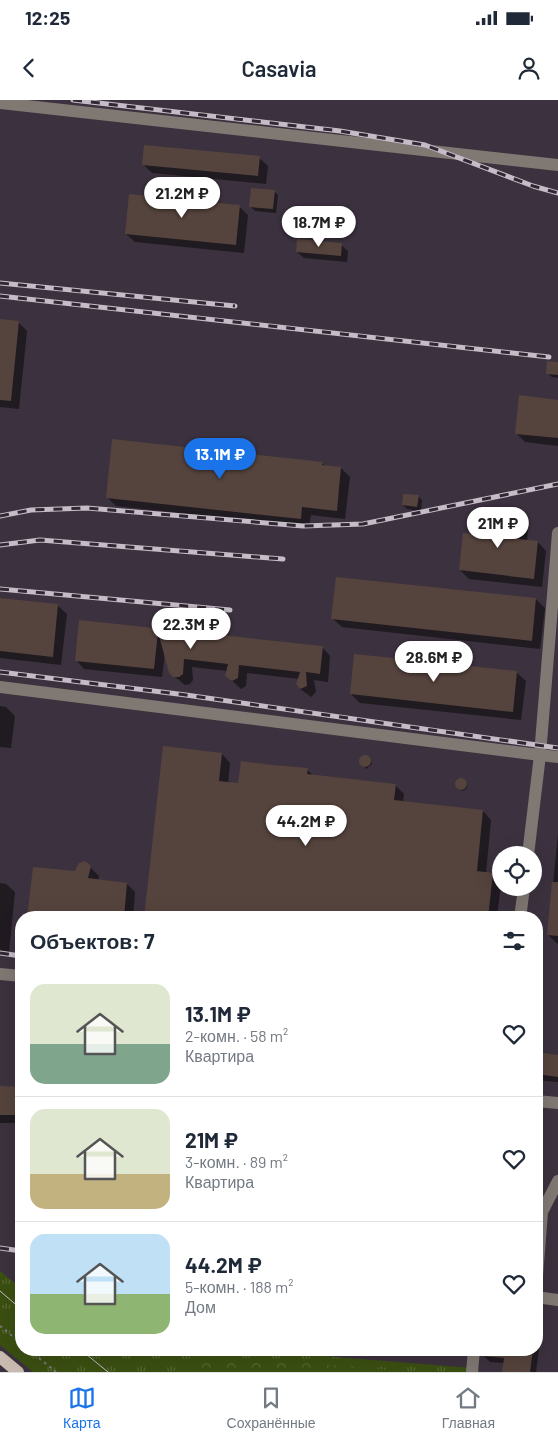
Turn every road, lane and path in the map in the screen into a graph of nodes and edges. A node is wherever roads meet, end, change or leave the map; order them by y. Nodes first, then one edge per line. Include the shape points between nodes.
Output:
1 (0, 103) edge
2 (558, 165) edge
3 (558, 533) edge
4 (0, 687) edge
5 (540, 755) junction
6 (558, 757) edge
7 (529, 846) edge
8 (523, 896) edge
9 (521, 911) edge
10 (0, 974) edge
11 (15, 975) edge
12 (543, 1102) edge
13 (558, 1103) edge
14 (558, 1181) edge
15 (543, 1205) edge
16 (543, 1299) edge
17 (558, 1300) edge
18 (0, 1326) edge
19 (15, 1338) edge
20 (36, 1356) edge
21 (473, 1356) edge
22 (0, 1357) edge
23 (18, 1372) edge
24 (56, 1372) edge
25 (472, 1372) edge

1 - 2 street
3 - 5 street
4 - 5 street
5 - 6 street
5 - 7 street
8 - 9 street
10 - 11 street
12 - 13 street
14 - 15 street
16 - 17 street
18 - 19 path
20 - 24 path
21 - 25 street
22 - 23 main road

